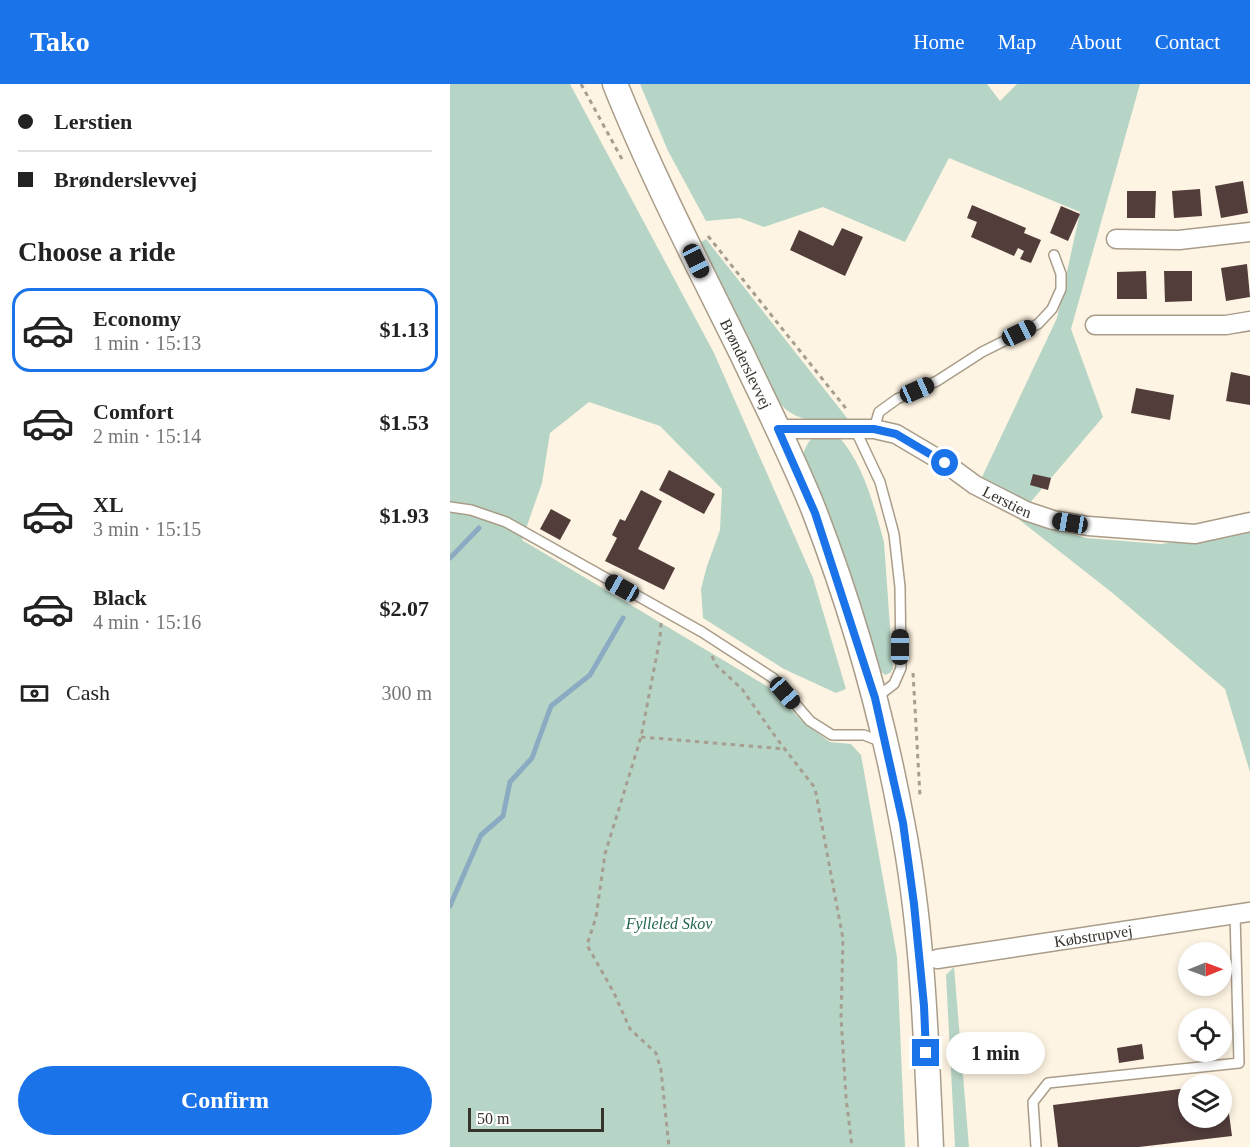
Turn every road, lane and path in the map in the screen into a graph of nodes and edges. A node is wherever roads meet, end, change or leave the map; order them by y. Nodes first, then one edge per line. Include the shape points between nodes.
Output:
1 (581, 84) edge
2 (615, 84) edge
3 (625, 164) dead end
4 (1250, 231) edge
5 (1116, 239) dead end
6 (1054, 255) dead end
7 (1250, 321) edge
8 (1095, 325) dead end
9 (778, 429) junction
10 (855, 429) junction
11 (874, 429) junction
12 (450, 507) edge
13 (1250, 522) edge
14 (661, 610) junction
15 (702, 632) junction
16 (875, 698) junction
17 (641, 737) junction
18 (885, 743) junction
19 (785, 749) junction
20 (1242, 913) edge
21 (937, 959) dead end
22 (669, 1147) edge
23 (852, 1147) edge
24 (930, 1147) edge
25 (1036, 1147) edge

1 - 3 path
2 - 9 main road, Brønderslevvej via 668,205
4 - 5 street via 1179,240
6 - 11 lane via 1061,274 1061,289 1052,309 1038,324 897,399 879,412
7 - 8 street via 1226,325
9 - 10 street, Lerstien
9 - 16 main road, Brønderslevvej via 815,513
10 - 11 street, Lerstien
10 - 16 lane via 879,482 894,534 900,586 901,668 894,684
11 - 13 street, Lerstien via 896,434 975,485 1053,520 1195,534
12 - 14 lane via 506,522
14 - 15 lane
14 - 17 path via 660,638
15 - 18 lane via 772,678 810,721 832,735 864,735
15 - 19 path via 716,665 742,689
16 - 18 main road, Brønderslevvej
17 - 19 path
17 - 22 path via 605,854 596,917 587,945 630,1029 656,1053 662,1070
18 - 24 main road, Brønderslevvej via 903,823 914,904 924,1006
19 - 23 path via 815,788 843,939 841,1017
20 - 21 street, Købstrupvej
20 - 25 lane via 1239,1063 1048,1083 1033,1101

